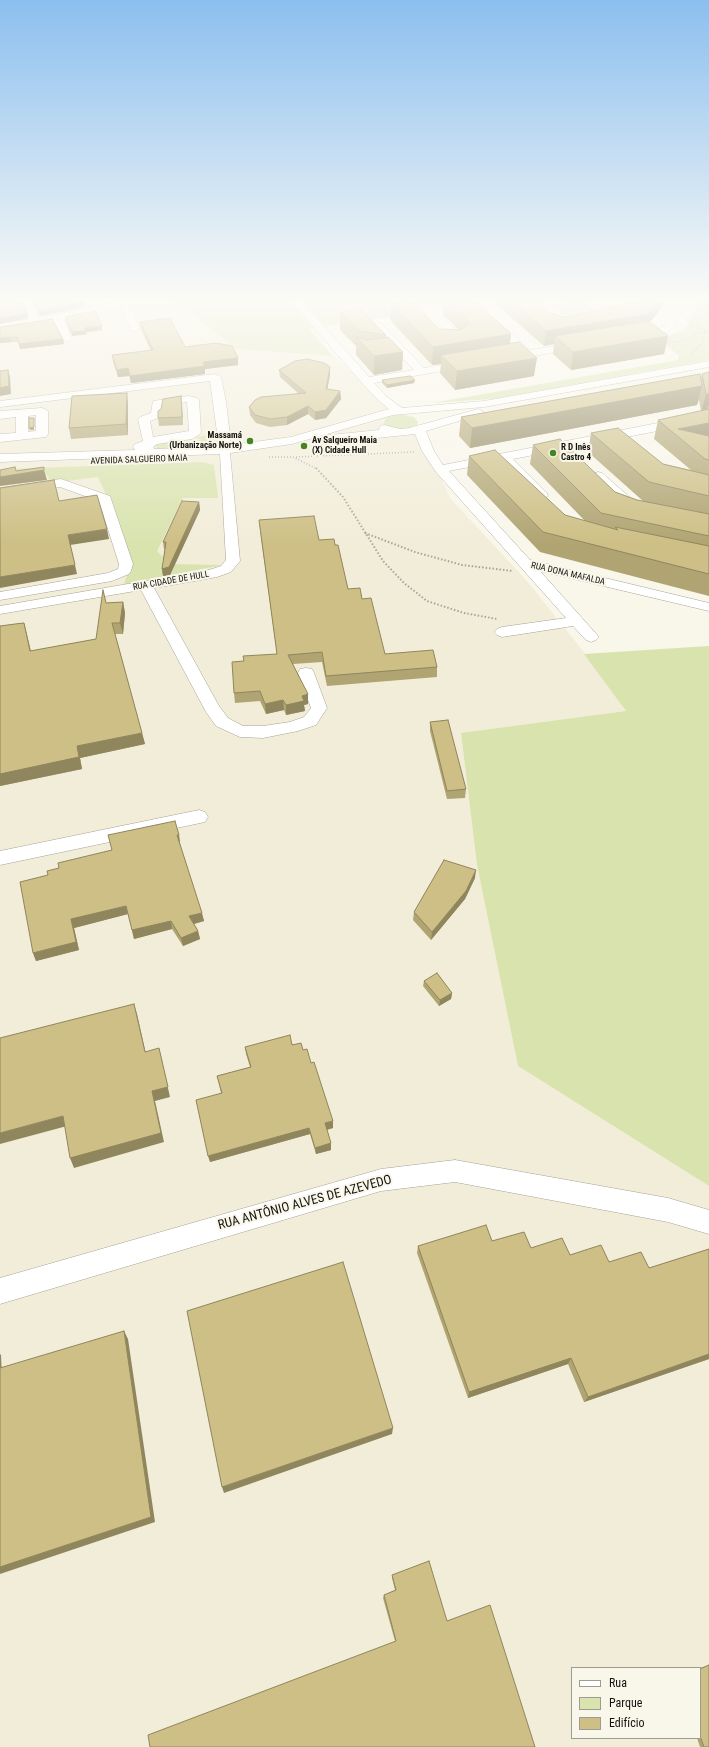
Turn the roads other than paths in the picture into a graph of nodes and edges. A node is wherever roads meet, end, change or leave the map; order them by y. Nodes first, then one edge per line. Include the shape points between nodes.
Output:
1 (366, 381) edge
2 (183, 382) edge
3 (216, 382) edge
4 (610, 382) edge
5 (645, 382) edge
6 (382, 398) junction
7 (194, 400) junction
8 (0, 404) edge
9 (440, 407) junction
10 (145, 409) junction
11 (402, 411) junction
12 (385, 414) junction
13 (0, 415) edge
14 (709, 417) edge
15 (22, 418) junction
16 (0, 426) edge
17 (421, 428) junction
18 (397, 432) junction
19 (621, 435) junction
20 (22, 436) junction
21 (0, 438) edge
22 (635, 446) edge
23 (144, 448) junction
24 (225, 452) junction
25 (421, 452) junction
26 (0, 453) edge
27 (166, 453) junction
28 (504, 457) junction
29 (0, 458) edge
30 (0, 466) edge
31 (440, 469) junction
32 (0, 492) edge
33 (553, 507) edge
34 (520, 567) junction
35 (145, 585) junction
36 (0, 596) edge
37 (709, 607) edge
38 (0, 610) edge
39 (576, 621) junction
40 (502, 632) dead end
41 (591, 637) dead end
42 (306, 673) dead end
43 (198, 817) dead end
44 (0, 858) edge
45 (709, 1222) edge
46 (0, 1291) edge

1 - 6 street
2 - 8 street, RUA CIDADE DE HULL
3 - 24 street, RUA CIDADE DE HULL
4 - 9 street, AVENIDA SALGUEIRO MAIA via 484,404
5 - 17 street, AVENIDA SALGUEIRO MAIA via 488,410
6 - 9 street
6 - 11 street
6 - 12 street
7 - 10 street via 184,396
7 - 10 street via 159,401 156,405 157,415
7 - 23 street via 196,432 188,436 153,441
9 - 11 street, AVENIDA SALGUEIRO MAIA
10 - 23 street via 147,438 150,441
11 - 12 street, AVENIDA SALGUEIRO MAIA
11 - 17 street via 422,417 424,424
12 - 18 street via 378,421 381,427
12 - 24 street, AVENIDA SALGUEIRO MAIA via 292,440
13 - 15 street
14 - 19 street
15 - 16 street
15 - 20 street
15 - 20 street via 42,411 42,434
17 - 18 street, AVENIDA SALGUEIRO MAIA via 410,432
17 - 25 street, RUA DONA MAFALDA
18 - 24 street, AVENIDA SALGUEIRO MAIA via 244,452
18 - 25 street, RUA DONA MAFALDA
19 - 22 street
19 - 28 street
20 - 21 street
23 - 26 street
23 - 27 street
24 - 27 street, AVENIDA SALGUEIRO MAIA
24 - 30 street, AVENIDA SALGUEIRO MAIA
24 - 35 street, RUA CIDADE DE HULL via 233,561 230,566 212,574
25 - 31 street, RUA DONA MAFALDA
27 - 29 street, AVENIDA SALGUEIRO MAIA
28 - 31 street
28 - 33 street
31 - 34 street, RUA DONA MAFALDA
32 - 36 street via 62,483 105,498 126,564 124,571 112,577
34 - 37 street, RUA DONA MAFALDA
34 - 39 street
35 - 38 street, RUA CIDADE DE HULL
35 - 42 street via 222,722 240,731 263,732 310,721 319,708
39 - 40 street
39 - 41 street
43 - 44 street
45 - 46 street, RUA ANTÔNIO ALVES DE AZEVEDO via 668,1210 455,1171 380,1180

